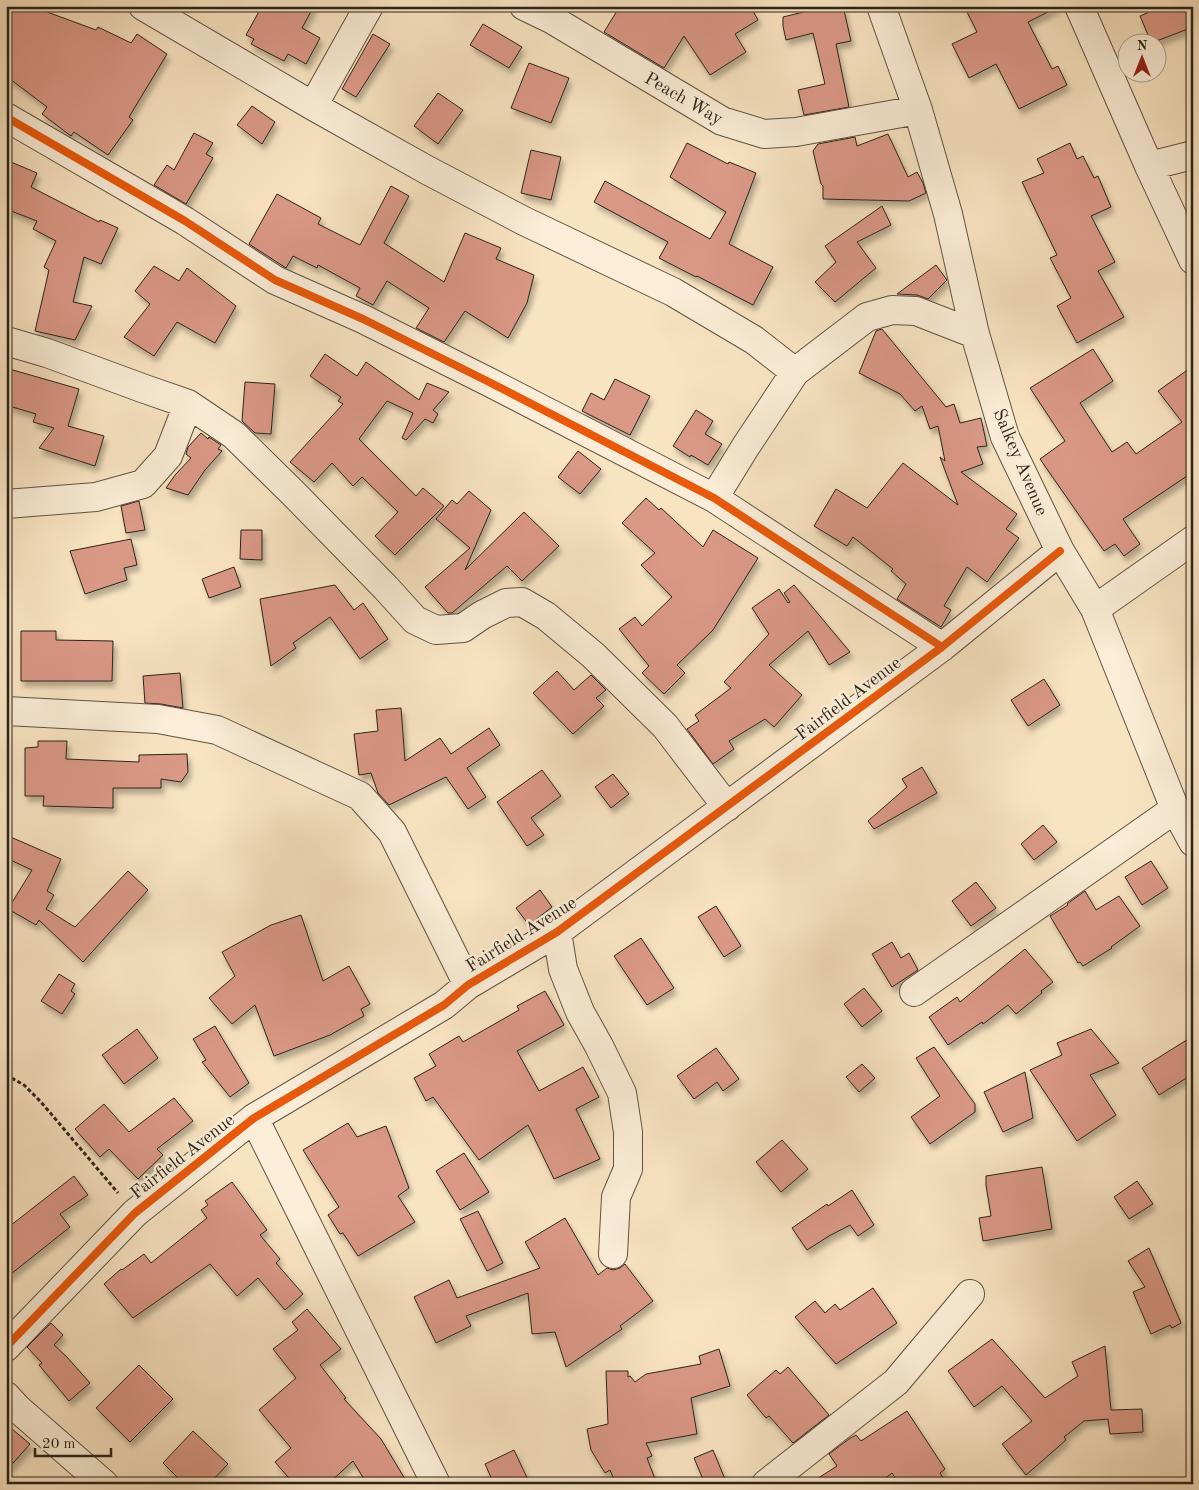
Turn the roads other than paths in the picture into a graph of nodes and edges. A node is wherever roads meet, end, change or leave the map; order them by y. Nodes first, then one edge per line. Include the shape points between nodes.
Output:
1 (143, 6) edge
2 (369, 6) edge
3 (524, 6) edge
4 (881, 6) edge
5 (1079, 6) edge
6 (561, 13) edge
7 (313, 106) junction
8 (918, 110) junction
9 (6, 117) edge
10 (1193, 155) edge
11 (1149, 166) junction
12 (1193, 260) edge
13 (975, 334) junction
14 (6, 341) edge
15 (794, 372) junction
16 (188, 404) junction
17 (714, 498) junction
18 (6, 504) edge
19 (1193, 540) edge
20 (1060, 551) junction
21 (1095, 609) junction
22 (942, 647) junction
23 (6, 711) edge
24 (727, 807) junction
25 (1175, 808) junction
26 (1193, 842) edge
27 (557, 932) junction
28 (468, 985) junction
29 (914, 992) dead end
30 (254, 1118) junction
31 (613, 1254) dead end
32 (970, 1294) dead end
33 (6, 1347) edge
34 (10, 1406) edge
35 (104, 1484) edge
36 (436, 1484) edge
37 (766, 1484) edge

1 - 7 street
2 - 7 street
3 - 6 street, Peach Way
4 - 8 street, Salkey Avenue
5 - 11 street
6 - 8 street, Peach Way via 722,121 764,134 796,132
7 - 15 street via 524,221 673,292 754,340
8 - 13 street, Salkey Avenue via 948,214
9 - 17 street via 185,220 276,280 452,363
10 - 11 street
11 - 12 street
13 - 15 street via 916,310 892,310 867,317
13 - 20 street, Salkey Avenue via 1005,437
14 - 16 street
15 - 17 street
16 - 18 street via 168,456 143,484 96,497
16 - 24 street via 234,435 415,620 436,630 463,628 506,604 522,602 546,616 593,655 665,726
17 - 22 street
19 - 21 street
20 - 21 street, Salkey Avenue
20 - 22 street, Fairfield Avenue
21 - 25 street, Salkey Avenue
22 - 24 street, Fairfield Avenue
23 - 28 street via 158,719 217,730 360,796 392,832
24 - 27 street, Fairfield Avenue
25 - 26 street, Salkey Avenue
25 - 29 street
27 - 28 street, Fairfield Avenue
27 - 31 street via 564,969 580,1012 622,1093 628,1132 628,1169 616,1197
28 - 30 street, Fairfield Avenue via 444,1005
30 - 33 street, Fairfield Avenue via 134,1213
30 - 36 street
32 - 37 street via 896,1382
34 - 35 street

